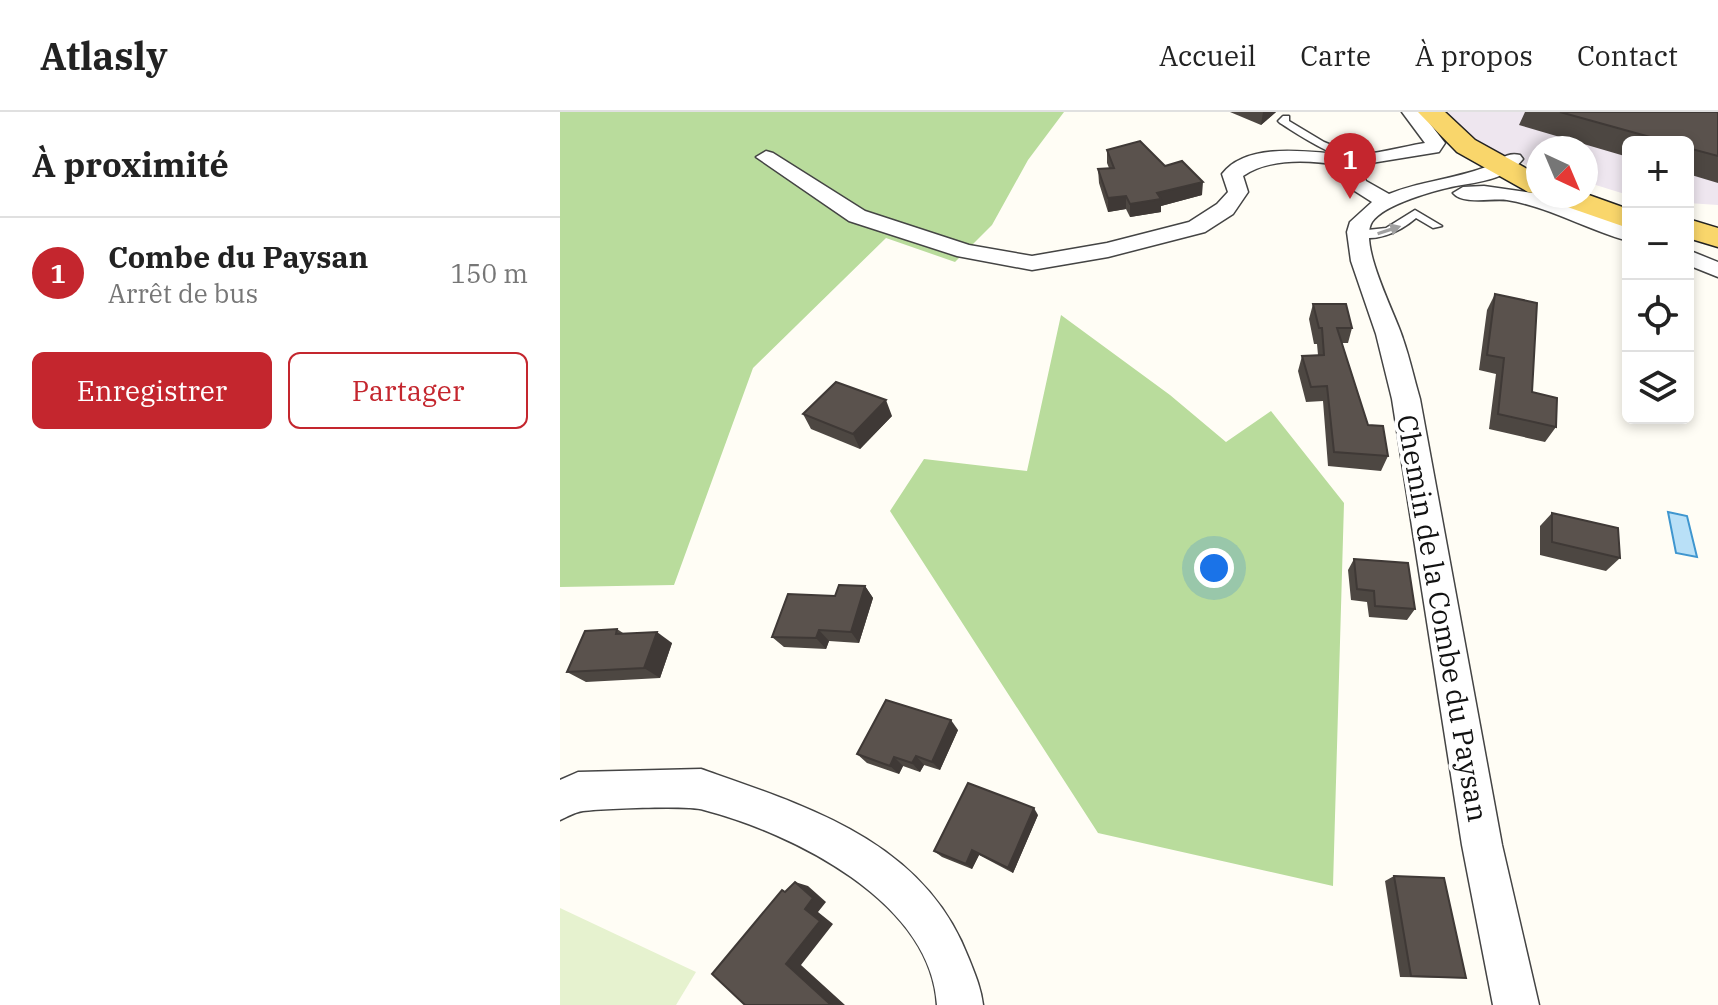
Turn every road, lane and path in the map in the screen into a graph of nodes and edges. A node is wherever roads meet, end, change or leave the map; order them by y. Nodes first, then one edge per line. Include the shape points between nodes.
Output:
1 (1411, 112) edge
2 (1431, 112) edge
3 (1443, 112) edge
4 (1291, 114) edge
5 (766, 157) dead end
6 (1353, 160) junction
7 (1499, 161) junction
8 (1526, 169) edge
9 (1526, 178) edge
10 (1598, 197) edge
11 (1391, 201) junction
12 (1622, 205) edge
13 (1597, 208) edge
14 (1415, 213) junction
15 (1622, 217) edge
16 (1437, 226) dead end
17 (1694, 230) edge
18 (1622, 232) edge
19 (1358, 234) junction
20 (1718, 238) edge
21 (1694, 241) edge
22 (1718, 249) edge
23 (1694, 260) edge
24 (1718, 270) edge
25 (560, 800) edge
26 (960, 1005) edge
27 (1516, 1005) edge

1 - 6 street via 1431,135 1432,148
2 - 7 main road via 1466,146
3 - 7 main road
4 - 6 lane via 1283,121
5 - 6 street via 857,216 965,251 1032,263 1197,227 1225,209 1238,192 1232,174 1243,164 1329,156
6 - 11 street via 1357,184
7 - 8 main road
7 - 9 main road
7 - 11 street via 1465,162 1435,185
10 - 12 main road
11 - 14 street
11 - 19 street via 1365,217
13 - 15 main road
14 - 16 lane
14 - 18 street via 1461,193 1509,192
19 -> 14 lane via 1386,233
17 - 20 main road
19 - 27 street, Chemin de la Combe du Paysan via 1406,399 1482,845
21 - 22 main road
23 - 24 street
25 - 26 street via 578,792 701,789 846,847 909,899 940,939

